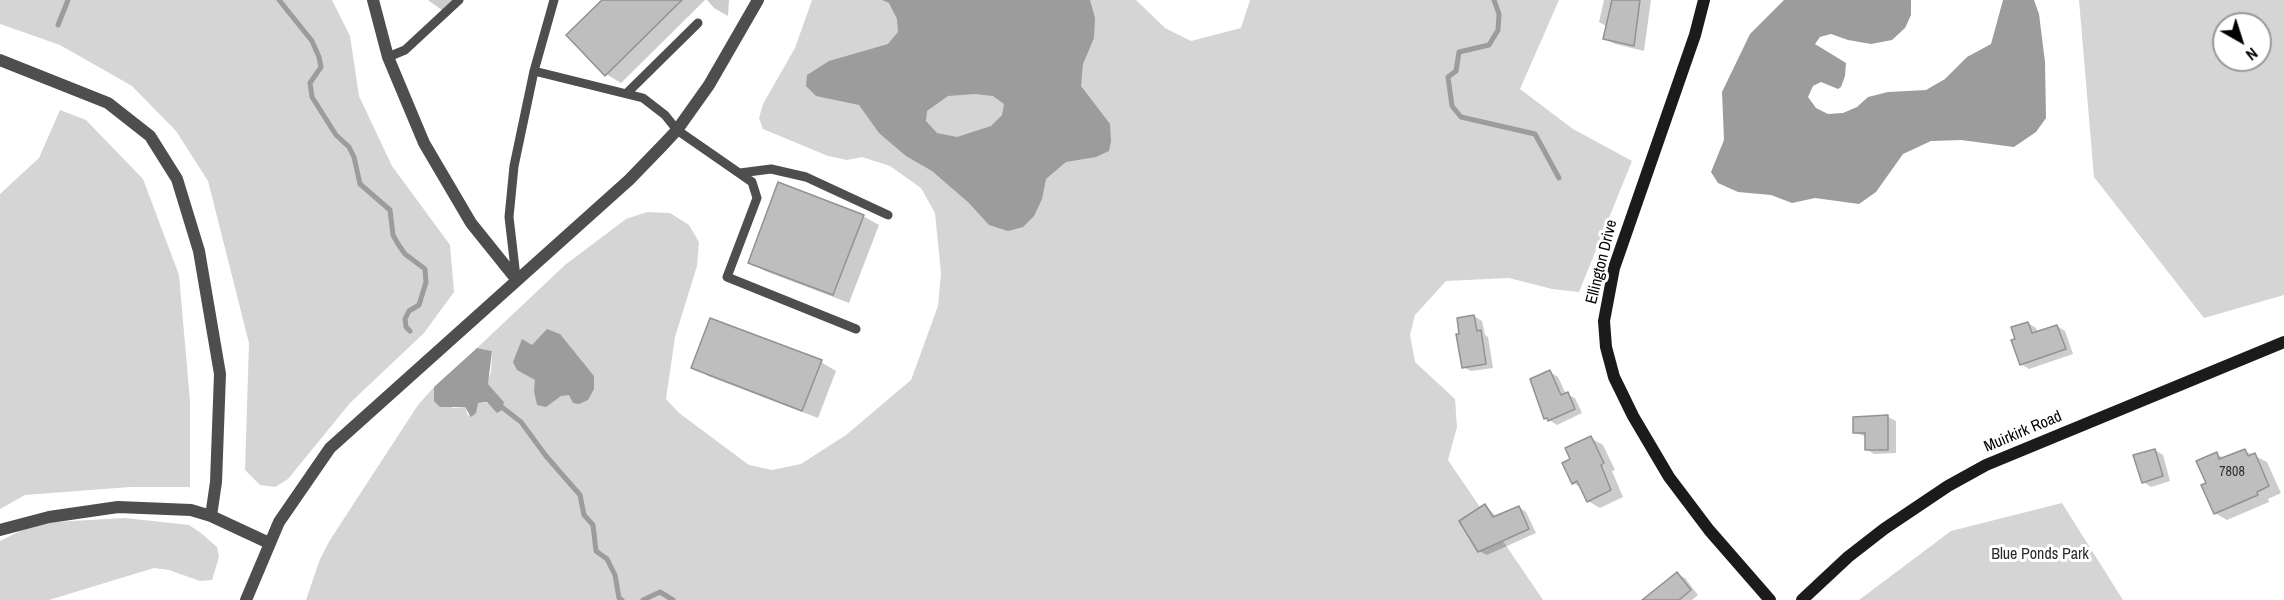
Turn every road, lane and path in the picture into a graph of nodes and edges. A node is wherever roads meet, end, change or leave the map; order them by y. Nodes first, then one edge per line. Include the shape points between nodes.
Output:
1 (373, 0) edge
2 (459, 0) edge
3 (555, 0) edge
4 (758, 0) edge
5 (1704, 0) edge
6 (698, 23) dead end
7 (388, 57) junction
8 (0, 60) edge
9 (534, 71) junction
10 (627, 93) junction
11 (677, 130) junction
12 (740, 173) junction
13 (888, 215) dead end
14 (516, 279) junction
15 (856, 329) dead end
16 (2284, 342) edge
17 (211, 516) junction
18 (0, 530) edge
19 (269, 543) junction
20 (246, 600) edge
21 (1770, 600) edge
22 (1802, 600) edge

1 - 7 street
2 - 7 lane via 405,50
3 - 9 lane
4 - 11 street via 715,75
5 - 21 street, Ellington Drive via 1614,268 1604,321 1606,347 1614,377 1632,416 1669,477 1708,530
6 - 10 lane
7 - 14 street via 424,143 471,223
8 - 17 street via 108,103 150,136 177,178 199,251 220,374
9 - 10 lane
9 - 14 lane via 510,195 509,230
10 - 11 lane via 643,98
11 - 12 lane
11 - 14 street via 629,180
12 - 13 lane via 771,169 806,177
12 - 15 lane via 752,182 758,198 727,277
14 - 19 street via 330,448 296,495
16 - 22 street, Muirkirk Road via 1986,465 1884,529
17 - 18 street via 191,510 118,507 49,517
17 - 19 street
19 - 20 street

